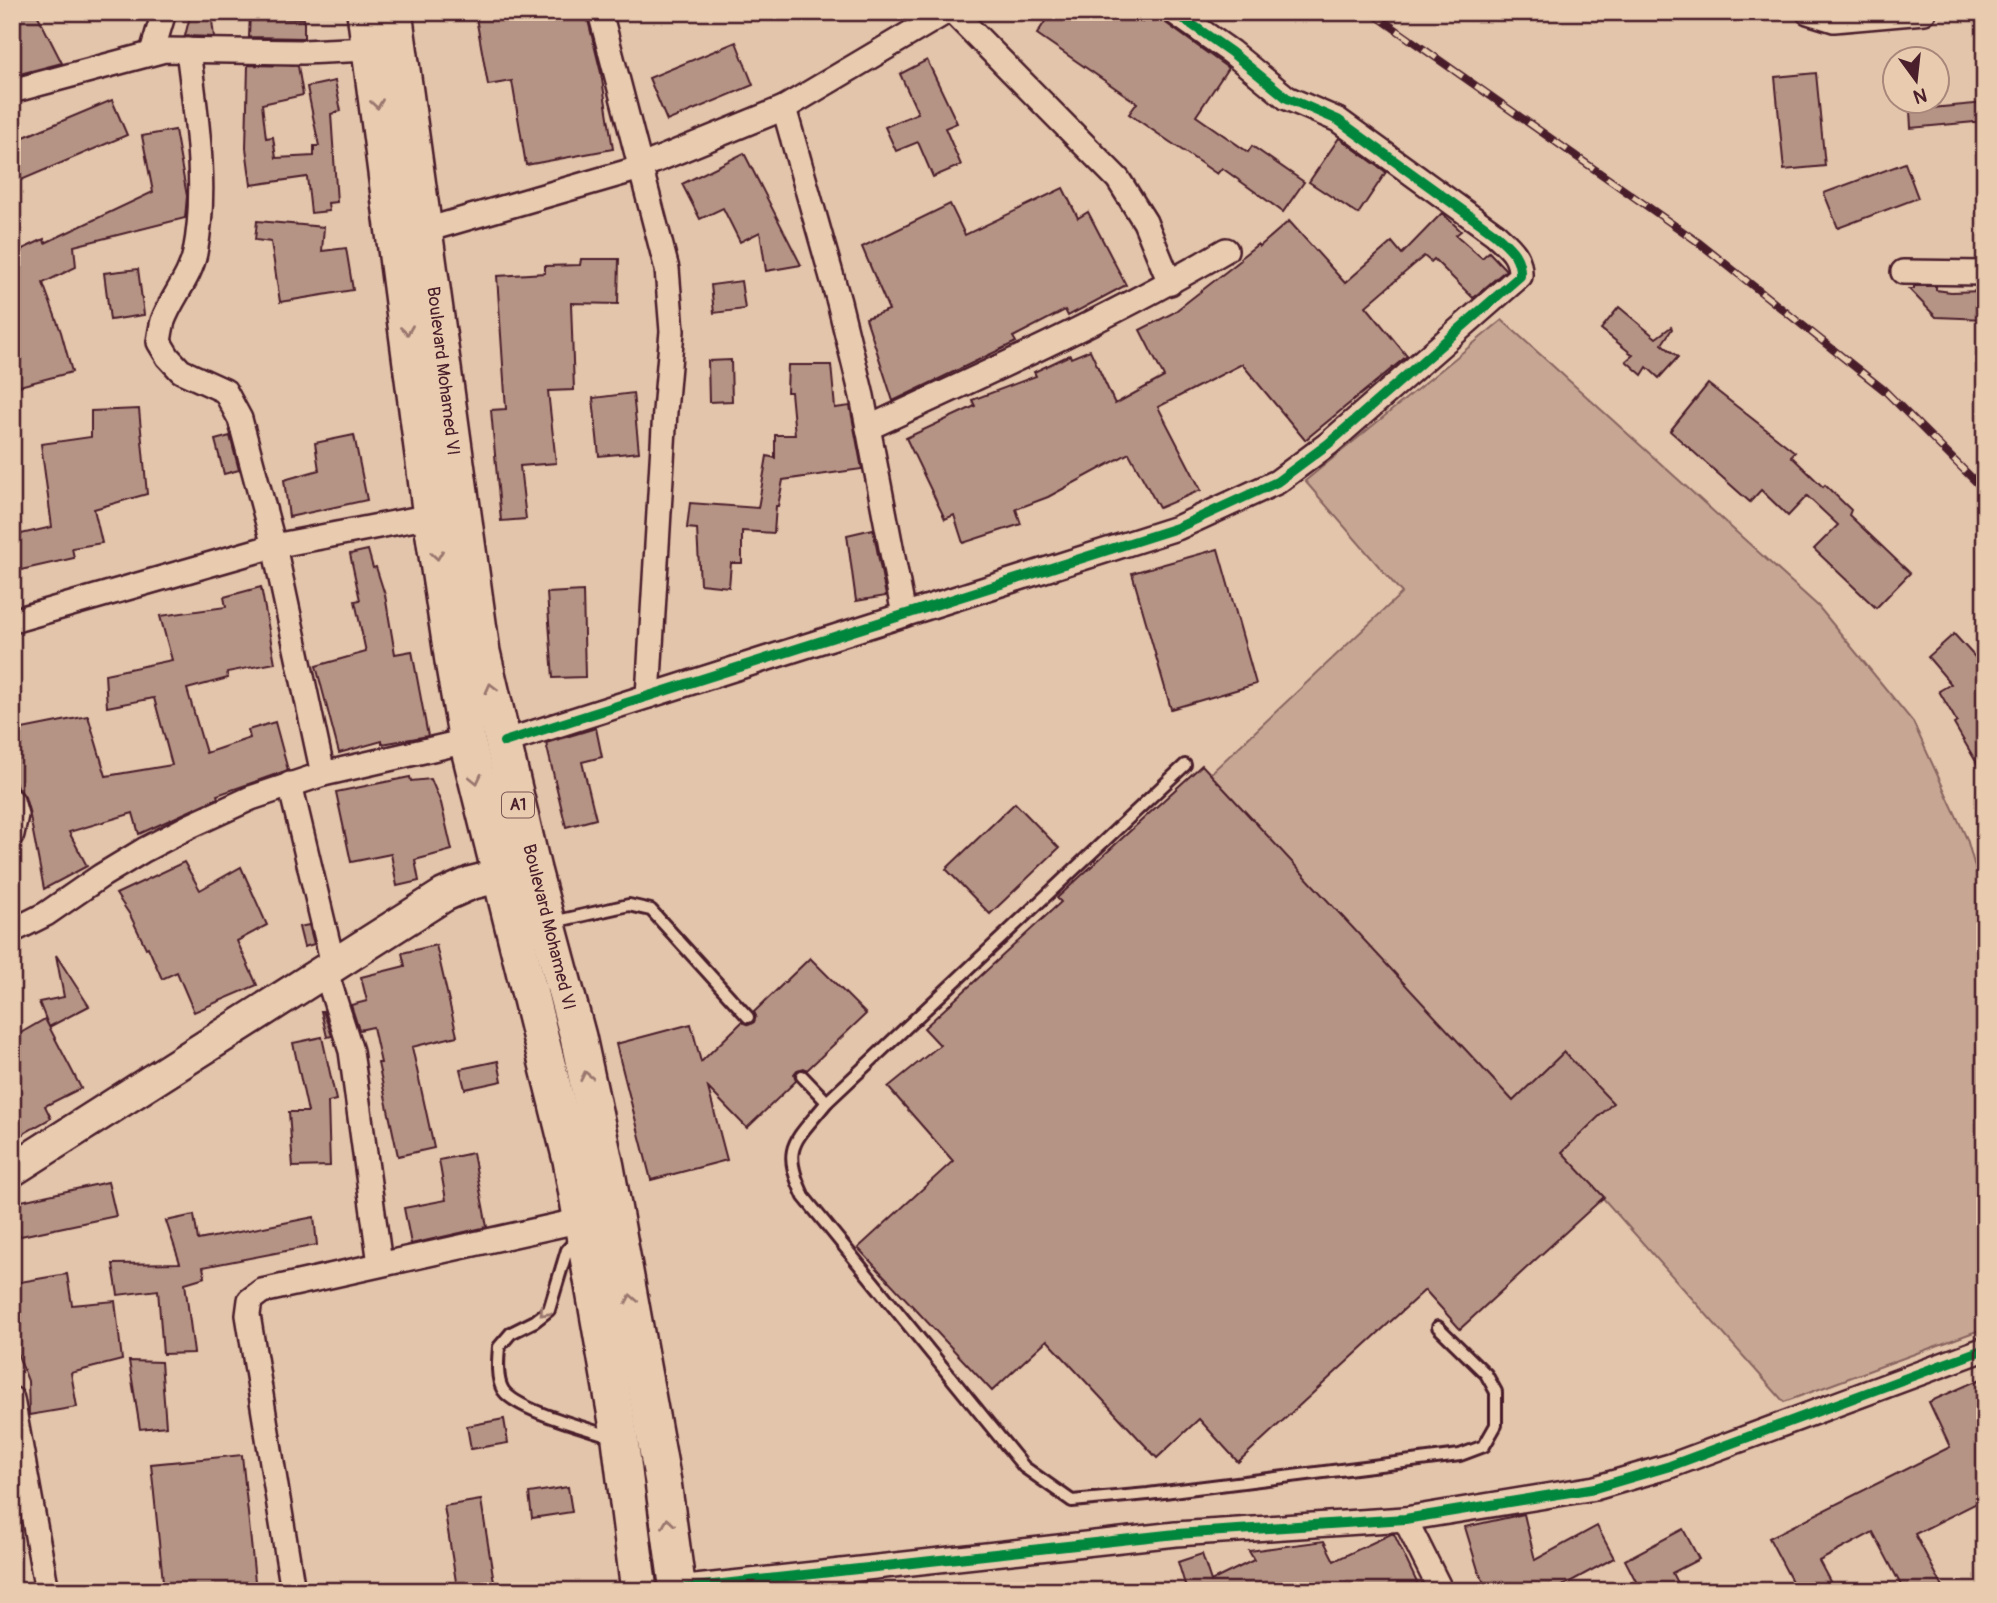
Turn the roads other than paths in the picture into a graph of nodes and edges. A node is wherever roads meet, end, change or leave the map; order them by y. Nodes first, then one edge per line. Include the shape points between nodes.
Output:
1 (164, 12) edge
2 (365, 12) edge
3 (394, 12) edge
4 (600, 12) edge
5 (946, 12) edge
6 (953, 12) edge
7 (1174, 12) edge
8 (1808, 12) edge
9 (1924, 12) edge
10 (369, 49) junction
11 (188, 50) junction
12 (152, 52) junction
13 (12, 91) edge
14 (784, 108) junction
15 (640, 167) junction
16 (426, 230) junction
17 (1226, 250) dead end
18 (1903, 272) dead end
19 (1985, 273) edge
20 (1170, 283) junction
21 (868, 428) junction
22 (431, 516) junction
23 (274, 546) junction
24 (904, 615) junction
25 (12, 621) edge
26 (648, 696) junction
27 (467, 741) junction
28 (504, 742) junction
29 (1185, 765) dead end
30 (323, 774) junction
31 (290, 784) junction
32 (12, 801) edge
33 (12, 834) edge
34 (533, 870) junction
35 (499, 876) junction
36 (547, 923) junction
37 (12, 931) edge
38 (329, 967) junction
39 (748, 1017) dead end
40 (802, 1076) dead end
41 (827, 1102) junction
42 (12, 1170) edge
43 (583, 1225) junction
44 (380, 1264) junction
45 (1438, 1327) dead end
46 (1985, 1349) edge
47 (12, 1399) edge
48 (620, 1439) junction
49 (21, 1495) edge
50 (1405, 1519) junction
51 (678, 1590) edge
52 (47, 1591) edge
53 (293, 1591) edge
54 (639, 1591) edge
55 (1441, 1591) edge

1 - 12 street
2 - 10 main road, Boulevard Mohamed VI / A1
3 - 16 main road, Boulevard Mohamed VI / A1
4 - 15 street
5 - 14 street
6 - 20 street via 1118,179 1145,222
7 - 24 street via 1287,98 1338,120 1495,234 1516,254 1520,276 1328,444 1277,482 1177,528
8 - 9 street via 1834,20
10 - 11 street
10 -> 22 main road, Boulevard Mohamed VI / A1
11 - 12 street
11 - 23 street via 198,132 198,233 194,255 163,321 159,342 181,371 225,391 240,419
12 - 13 street
14 - 15 street
14 - 21 street via 839,302
15 - 16 street
15 - 26 street via 667,269 672,331
28 -> 16 main road, Boulevard Mohamed VI / A1 via 482,652
17 - 20 street
18 - 19 street
20 - 21 street
21 - 24 street
22 - 23 street
22 -> 27 main road, Boulevard Mohamed VI / A1
23 - 25 street
23 - 30 street
24 - 26 street
26 - 28 street
27 - 30 street
27 -> 35 main road, Boulevard Mohamed VI / A1
28 - 34 main road, Boulevard Mohamed VI / A1
29 - 41 lane
30 - 31 street
31 - 37 street via 190,826
31 - 38 street
32 - 33 street via 16,815
34 - 35 main road
34 - 36 main road, Boulevard Mohamed VI / A1
35 - 38 street via 444,895
35 - 43 main road, Boulevard Mohamed VI / A1 via 571,1160
36 - 39 lane via 629,905 651,910
51 -> 36 main road, Boulevard Mohamed VI / A1 via 606,1167
38 - 42 street
38 - 44 street via 351,1051
40 - 41 lane
41 - 45 lane via 792,1146 792,1172 804,1197 1024,1467 1072,1501 1460,1455 1484,1446 1496,1425 1496,1392 1486,1374
43 - 44 street
43 - 48 main road, Boulevard Mohamed VI / A1
43 -> 48 lane via 567,1250 549,1310 499,1347 498,1367 502,1389 516,1402
44 - 53 street via 261,1290 250,1300 248,1315
46 - 50 street via 1629,1479
47 - 49 street
48 - 54 main road, Boulevard Mohamed VI / A1
49 - 52 street
50 - 51 street via 1177,1534
50 - 55 street

